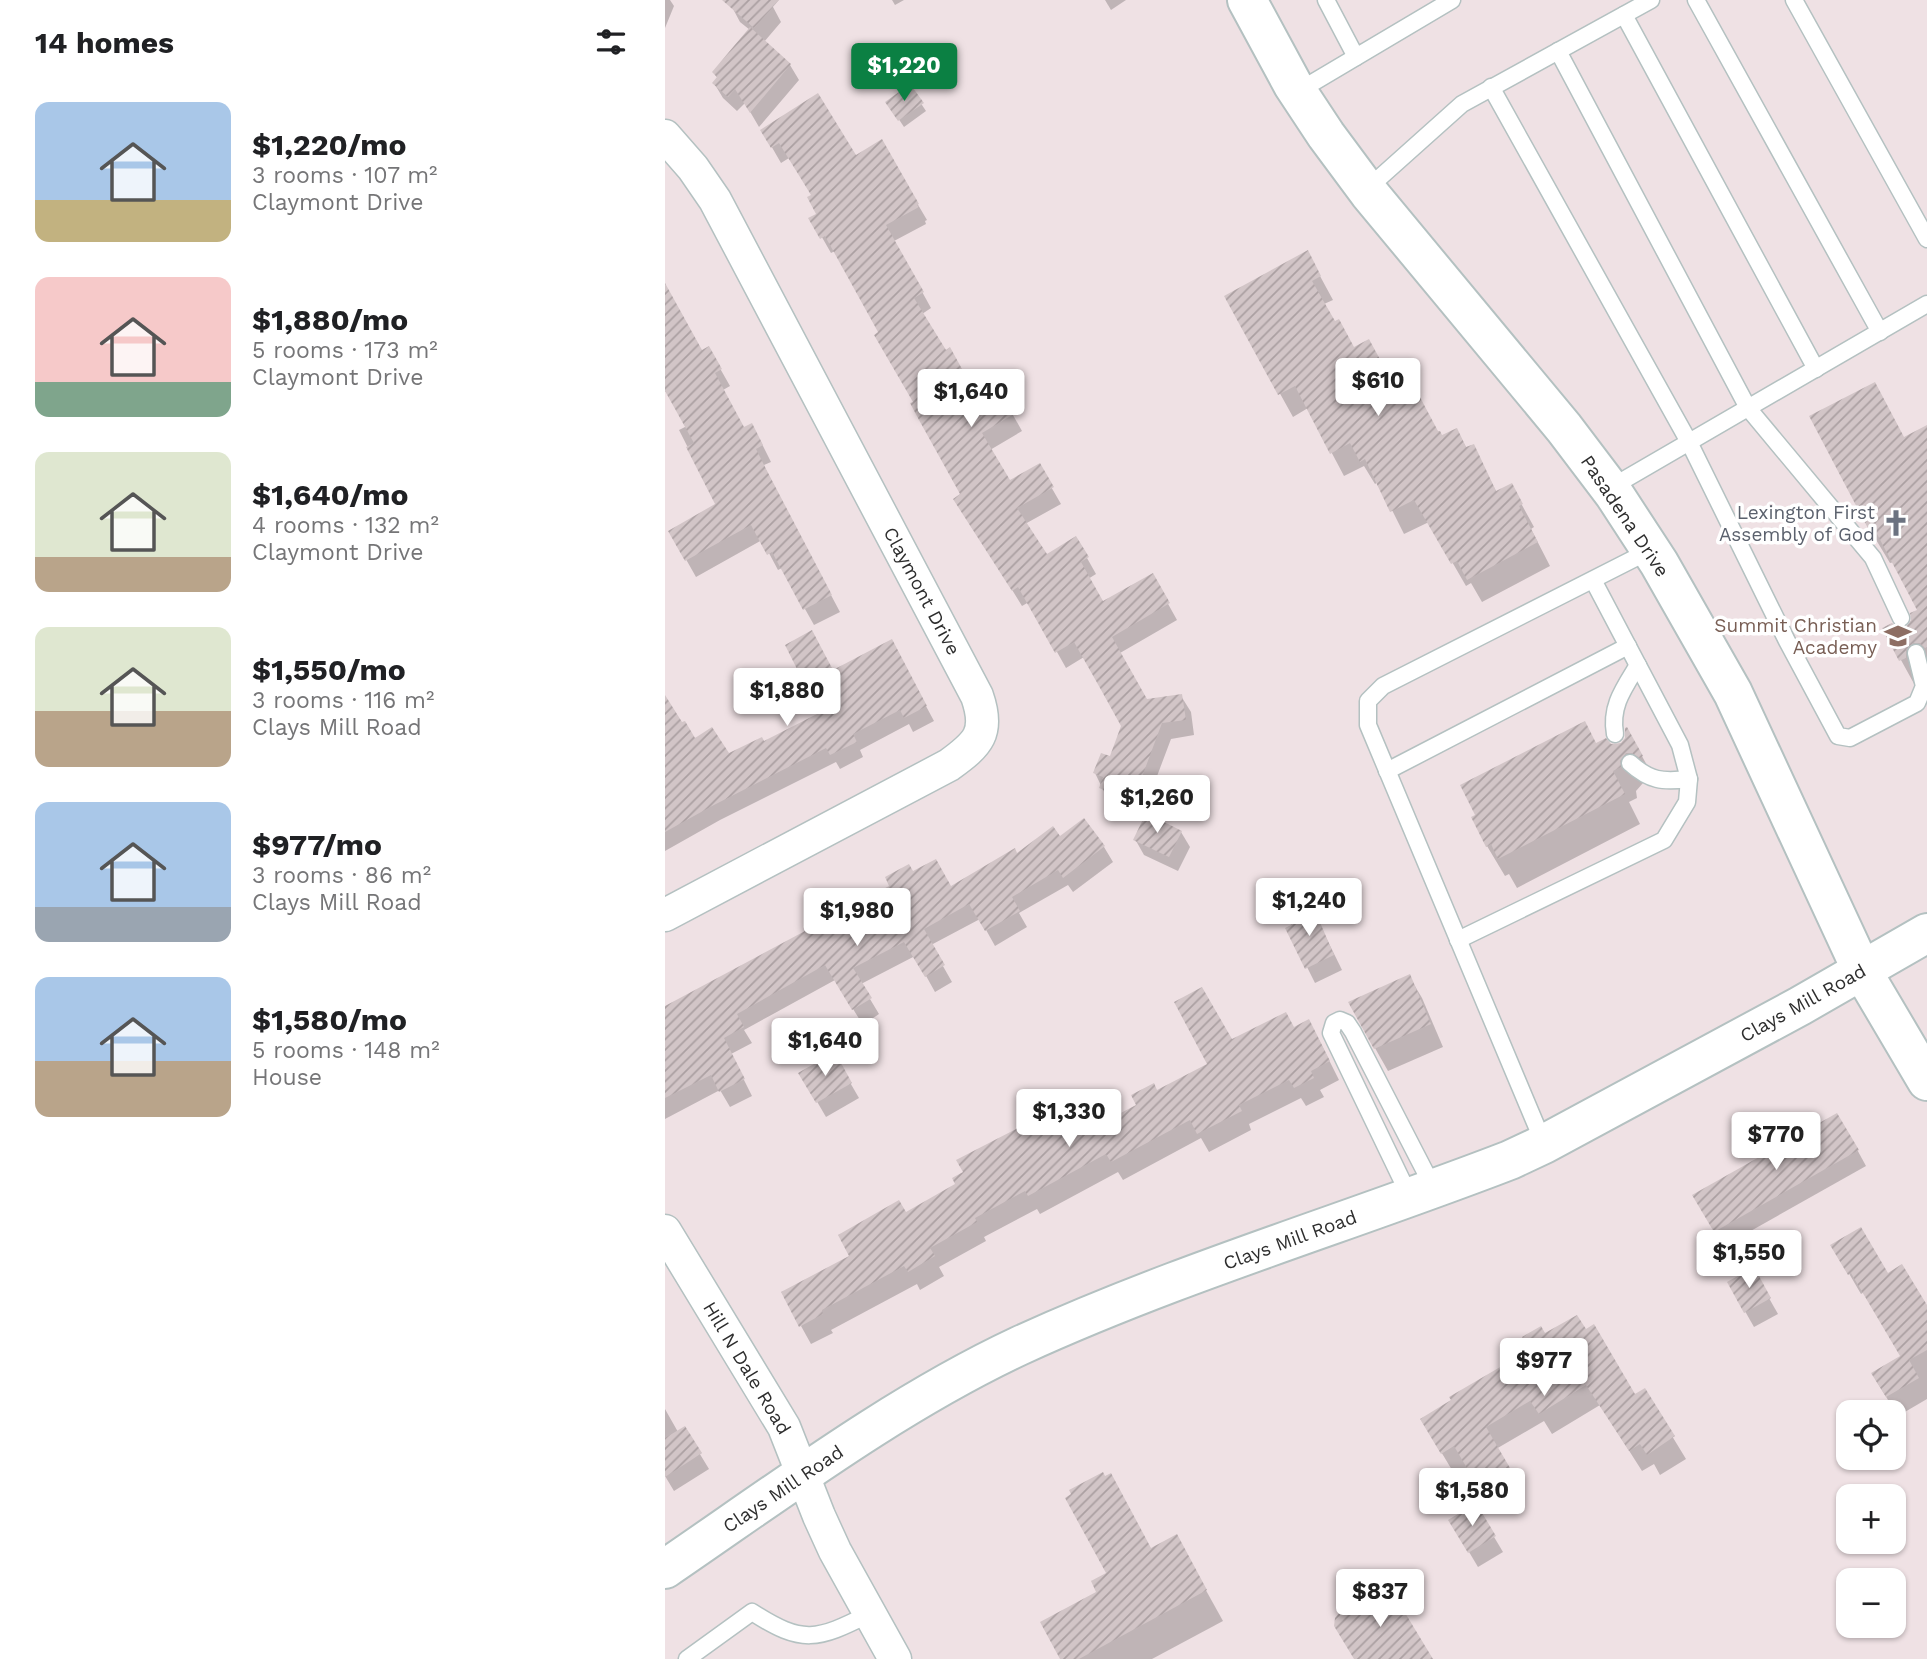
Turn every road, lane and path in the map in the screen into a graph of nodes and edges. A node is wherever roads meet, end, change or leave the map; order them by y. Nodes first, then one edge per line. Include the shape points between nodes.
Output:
1 (1247, 0) edge
2 (1327, 0) edge
3 (1452, 0) edge
4 (1651, 0) edge
5 (1696, 0) edge
6 (1794, 0) edge
7 (1624, 15) junction
8 (1558, 51) junction
9 (1356, 57) junction
10 (1491, 87) junction
11 (1297, 92) junction
12 (665, 136) edge
13 (1367, 189) junction
14 (1927, 239) edge
15 (1927, 304) edge
16 (1880, 332) junction
17 (1816, 369) junction
18 (1748, 408) junction
19 (1689, 442) junction
20 (1610, 488) junction
21 (1651, 550) junction
22 (1593, 580) junction
23 (1901, 618) dead end
24 (1628, 646) junction
25 (1916, 653) dead end
26 (1637, 665) junction
27 (1615, 733) dead end
28 (1630, 763) dead end
29 (1387, 771) junction
30 (1689, 779) junction
31 (665, 915) edge
32 (1927, 933) edge
33 (1458, 940) junction
34 (1862, 971) junction
35 (1927, 1081) edge
36 (1544, 1144) junction
37 (1422, 1193) junction
38 (665, 1231) edge
39 (803, 1475) junction
40 (665, 1569) edge
41 (869, 1614) junction
42 (687, 1659) edge
43 (895, 1659) edge

1 - 11 main road, Pasadena Drive
2 - 9 lane
3 - 9 lane
4 - 7 lane
5 - 16 lane
6 - 14 lane
7 - 8 lane
7 - 17 lane
8 - 10 lane
8 - 18 lane
9 - 11 lane
10 - 13 lane via 1462,104
10 - 19 lane
11 - 13 main road, Pasadena Drive
12 - 31 street, Claymont Drive via 693,168 721,212 977,696 983,730 972,749 949,765
13 - 20 main road, Pasadena Drive
15 - 16 lane
16 - 17 lane
17 - 18 lane
18 - 19 lane
18 - 23 lane via 1873,558
19 - 20 lane
19 - 25 lane via 1838,736 1850,738 1917,703 1924,686
20 - 21 main road, Pasadena Drive
21 - 22 lane
21 - 34 main road, Pasadena Drive via 1733,693
22 - 24 lane
22 - 29 lane via 1383,686 1368,701 1368,725
24 - 26 lane
24 - 29 lane
26 - 27 lane via 1615,704
26 - 30 lane via 1679,744
28 - 30 lane via 1643,775 1665,782
29 - 33 lane
30 - 33 lane via 1687,802 1664,840
32 - 34 main road, Clays Mill Road
33 - 36 lane
34 - 35 main road, Pasadena Drive
34 - 36 main road, Clays Mill Road
36 - 37 main road, Clays Mill Road
37 - 37 lane via 1331,1033 1340,1020 1353,1032
37 - 39 main road, Clays Mill Road via 1108,1307 1018,1347 918,1400
38 - 39 street, Hill N Dale Road via 784,1427
39 - 40 main road, Clays Mill Road
39 - 41 street, Hill N Dale Road via 824,1528
41 - 42 lane via 835,1632 804,1636 776,1628 752,1612
41 - 43 street, Hill N Dale Road

